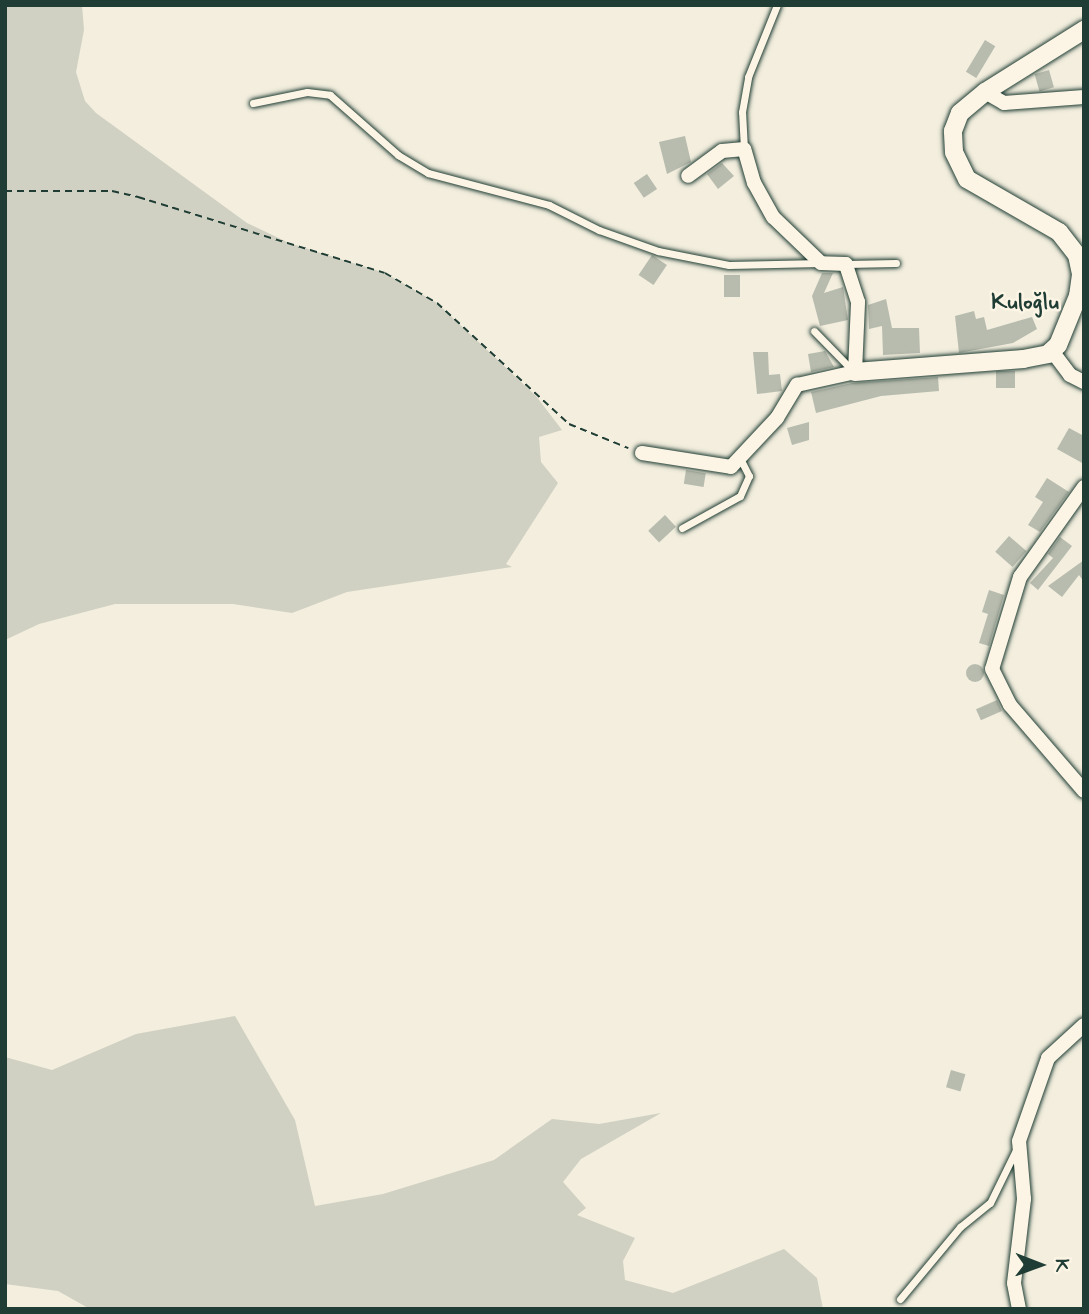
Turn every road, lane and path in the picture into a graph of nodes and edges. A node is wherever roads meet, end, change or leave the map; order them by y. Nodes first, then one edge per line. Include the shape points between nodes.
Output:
1 (777, 5) edge
2 (1084, 30) edge
3 (985, 92) junction
4 (1084, 97) edge
5 (253, 103) dead end
6 (744, 149) junction
7 (688, 176) dead end
8 (5, 191) edge
9 (821, 263) junction
10 (896, 263) dead end
11 (846, 264) junction
12 (814, 331) dead end
13 (1052, 351) junction
14 (855, 372) junction
15 (1084, 382) edge
16 (642, 453) joint
17 (741, 460) junction
18 (1084, 487) edge
19 (682, 528) dead end
20 (1084, 791) edge
21 (1084, 1025) edge
22 (1019, 1143) junction
23 (900, 1299) dead end
24 (1019, 1309) edge

1 - 6 lane via 748,77 742,112
2 - 3 street
3 - 4 street via 1004,103
3 - 13 street via 956,121 953,141 961,171 978,187 1059,232 1072,245 1079,264 1078,296
5 - 9 lane via 307,92 330,95 398,155 428,173 549,205 599,230 658,251 729,265
6 - 7 street via 722,151
6 - 9 street via 754,183 773,217
8 - 16 path via 112,191 236,223 385,273 437,303 569,424
9 - 11 street
10 - 11 lane
11 - 14 street via 858,302
12 - 14 lane
13 - 14 street via 1023,359
13 - 15 street via 1070,375
14 - 17 street via 797,385 777,418
16 - 17 street via 724,468
17 - 19 lane via 750,475 740,496
18 - 20 street via 1020,578 992,669 1010,705
21 - 22 street via 1048,1058
22 - 23 lane via 990,1203 960,1227
22 - 24 street via 1024,1199 1014,1283

